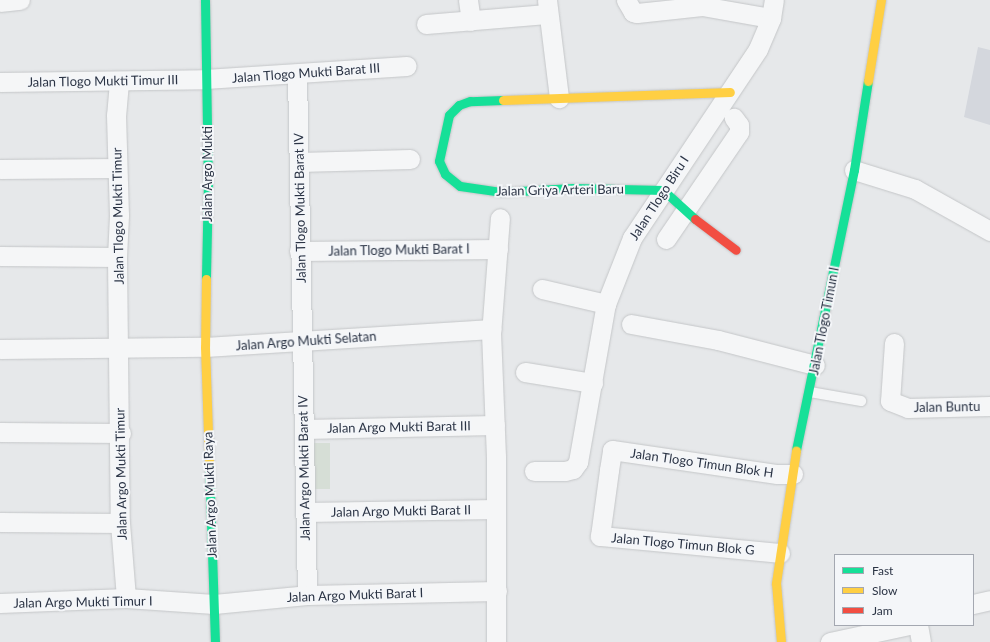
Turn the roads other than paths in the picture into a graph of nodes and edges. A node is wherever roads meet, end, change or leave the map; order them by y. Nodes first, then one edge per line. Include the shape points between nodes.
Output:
1 (20, 0) edge
2 (205, 0) edge
3 (468, 0) edge
4 (626, 0) edge
5 (881, 0) edge
6 (0, 2) edge
7 (701, 3) edge
8 (547, 7) edge
9 (772, 9) edge
10 (470, 21) junction
11 (426, 24) dead end
12 (407, 66) dead end
13 (297, 74) junction
14 (205, 79) junction
15 (0, 82) edge
16 (119, 82) junction
17 (730, 92) junction
18 (559, 98) junction
19 (734, 118) dead end
20 (410, 159) dead end
21 (300, 162) junction
22 (117, 168) junction
23 (0, 169) edge
24 (854, 170) junction
25 (663, 190) junction
26 (685, 212) junction
27 (500, 218) dead end
28 (990, 231) edge
29 (666, 239) dead end
30 (498, 250) junction
31 (736, 250) dead end
32 (299, 252) junction
33 (0, 256) edge
34 (117, 257) junction
35 (542, 289) dead end
36 (606, 304) junction
37 (631, 324) dead end
38 (491, 329) junction
39 (302, 341) junction
40 (894, 343) dead end
41 (205, 347) junction
42 (0, 349) edge
43 (120, 350) junction
44 (815, 365) junction
45 (525, 372) dead end
46 (593, 383) junction
47 (810, 392) junction
48 (861, 401) dead end
49 (990, 406) edge
50 (494, 425) junction
51 (304, 429) junction
52 (0, 432) edge
53 (121, 433) junction
54 (612, 450) joint
55 (534, 471) dead end
56 (793, 474) junction
57 (496, 509) junction
58 (305, 512) junction
59 (0, 522) edge
60 (120, 523) junction
61 (780, 553) junction
62 (497, 591) junction
63 (307, 595) junction
64 (126, 598) junction
65 (990, 600) edge
66 (0, 603) edge
67 (214, 604) junction
68 (974, 604) edge
69 (904, 626) edge
70 (918, 626) edge
71 (215, 642) edge
72 (496, 642) edge
73 (781, 642) edge
74 (830, 642) edge
75 (921, 642) edge

1 - 6 street
2 - 14 street, Jalan Argo Mukti
3 - 10 street
4 - 7 street via 633,12 637,13
5 - 24 street, Jalan Tlogo Timun I
7 - 9 street
8 - 10 street
8 - 18 street
9 - 17 street, Jalan Tlogo Biru I via 758,49
10 - 11 street
12 - 13 street, Jalan Tlogo Mukti Barat III
13 - 14 street, Jalan Tlogo Mukti Barat III
13 - 21 street, Jalan Tlogo Mukti Barat IV
14 - 16 street, Jalan Tlogo Mukti Timur III
14 - 41 street, Jalan Argo Mukti via 208,181
15 - 16 street, Jalan Tlogo Mukti Timur III
16 - 22 street, Jalan Tlogo Mukti Timur
17 - 18 street, Jalan Griya Arteri Baru
17 - 25 street, Jalan Tlogo Biru I
18 - 25 street, Jalan Griya Arteri Baru via 470,100 459,105 449,115 443,138 439,161 445,174 460,186 501,192 573,188
19 - 26 street via 739,125 738,132
20 - 21 street
21 - 32 street, Jalan Tlogo Mukti Barat IV
22 - 23 street
22 - 34 street, Jalan Tlogo Mukti Timur
24 - 28 street via 915,189
24 - 44 street, Jalan Tlogo Timun I
25 - 26 street
25 - 36 street, Jalan Tlogo Biru I via 632,238
26 - 29 street
26 - 31 street
27 - 30 street
30 - 32 street, Jalan Tlogo Mukti Barat I
30 - 38 street
32 - 39 street, Jalan Tlogo Mukti Barat IV
33 - 34 street
34 - 43 street, Jalan Tlogo Mukti Timur
35 - 36 street
36 - 46 street, Jalan Tlogo Biru I
37 - 44 street via 718,340
38 - 39 street, Jalan Argo Mukti Selatan
38 - 50 street
39 - 41 street, Jalan Argo Mukti Selatan
39 - 51 street, Jalan Argo Mukti Barat IV
40 - 49 street, Jalan Buntu via 890,401 908,408
41 - 43 street, Jalan Argo Mukti Selatan
41 - 67 street, Jalan Argo Mukti Raya
42 - 43 street, Jalan Argo Mukti Selatan
43 - 53 street, Jalan Argo Mukti Timur
44 - 47 street, Jalan Tlogo Timun I
45 - 46 street
46 - 55 street, Jalan Tlogo Biru I via 578,462 573,469 565,471
47 - 48 lane
47 - 56 street, Jalan Tlogo Timun I
50 - 51 street, Jalan Argo Mukti Barat III
50 - 57 street
51 - 58 street, Jalan Argo Mukti Barat IV
52 - 53 street
53 - 60 street, Jalan Argo Mukti Timur
54 - 56 street, Jalan Tlogo Timun Blok H
54 - 61 street, Jalan Tlogo Timun Blok G via 600,536
56 - 61 street, Jalan Tlogo Timun I
57 - 58 street, Jalan Argo Mukti Barat II
57 - 62 street
58 - 63 street, Jalan Argo Mukti Barat IV
59 - 60 street
60 - 64 street, Jalan Argo Mukti Timur
61 - 73 street, Jalan Tlogo Timun I via 776,583
62 - 63 street, Jalan Argo Mukti Barat I
62 - 72 street
63 - 67 street, Jalan Argo Mukti Barat I
64 - 66 street, Jalan Argo Mukti Timur I
64 - 67 street, Jalan Argo Mukti Timur I
65 - 68 street
67 - 71 street, Jalan Argo Mukti Raya
69 - 74 street
70 - 75 street

